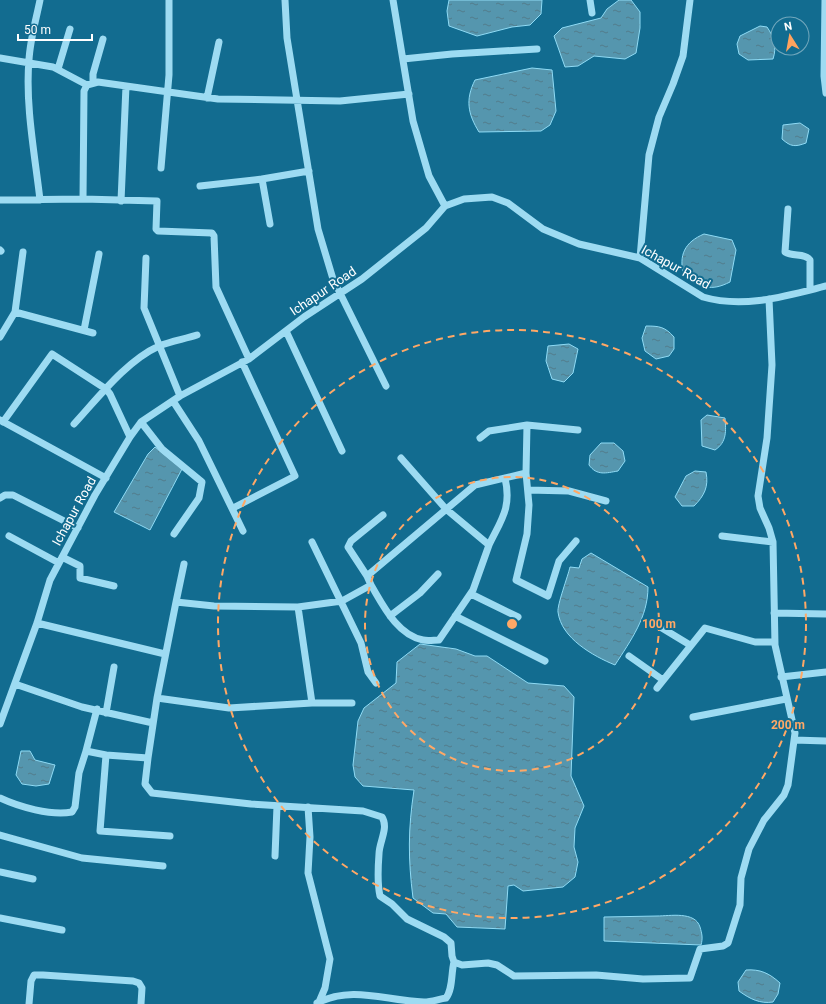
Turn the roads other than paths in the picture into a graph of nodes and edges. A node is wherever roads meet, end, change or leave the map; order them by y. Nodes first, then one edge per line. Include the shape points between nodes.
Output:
1 (40, 0) edge
2 (169, 0) edge
3 (285, 0) edge
4 (393, 0) edge
5 (590, 0) edge
6 (690, 0) edge
7 (825, 0) edge
8 (592, 13) dead end
9 (70, 29) dead end
10 (103, 39) dead end
11 (219, 42) dead end
12 (537, 49) dead end
13 (0, 58) edge
14 (403, 59) junction
15 (28, 62) junction
16 (0, 65) edge
17 (58, 69) junction
18 (90, 84) junction
19 (126, 86) junction
20 (167, 92) junction
21 (826, 93) edge
22 (409, 94) junction
23 (207, 98) junction
24 (297, 100) junction
25 (161, 168) dead end
26 (309, 171) junction
27 (262, 179) junction
28 (200, 186) dead end
29 (83, 199) junction
30 (0, 200) edge
31 (40, 200) junction
32 (121, 201) junction
33 (445, 206) junction
34 (788, 209) dead end
35 (270, 224) dead end
36 (23, 252) dead end
37 (98, 254) dead end
38 (146, 258) dead end
39 (640, 258) junction
40 (826, 286) edge
41 (810, 290) junction
42 (340, 294) junction
43 (770, 299) junction
44 (15, 312) junction
45 (84, 330) junction
46 (286, 331) junction
47 (93, 332) dead end
48 (197, 335) dead end
49 (0, 337) edge
50 (159, 346) junction
51 (249, 359) junction
52 (242, 362) junction
53 (386, 386) dead end
54 (106, 389) junction
55 (180, 396) junction
56 (173, 401) junction
57 (2, 421) edge
58 (142, 422) junction
59 (74, 424) dead end
60 (527, 424) junction
61 (578, 430) dead end
62 (130, 437) junction
63 (480, 438) dead end
64 (342, 451) dead end
65 (401, 458) dead end
66 (526, 473) junction
67 (106, 478) junction
68 (505, 478) junction
69 (528, 490) junction
70 (0, 498) edge
71 (606, 501) dead end
72 (233, 508) junction
73 (446, 509) junction
74 (383, 515) dead end
75 (78, 528) junction
76 (243, 531) dead end
77 (174, 534) dead end
78 (9, 536) dead end
79 (722, 536) dead end
80 (576, 541) dead end
81 (312, 542) dead end
82 (773, 542) junction
83 (489, 546) junction
84 (61, 560) junction
85 (184, 564) dead end
86 (438, 574) dead end
87 (367, 576) junction
88 (371, 585) junction
89 (114, 586) dead end
90 (471, 594) junction
91 (342, 601) junction
92 (176, 602) junction
93 (298, 607) junction
94 (774, 614) junction
95 (826, 614) edge
96 (390, 616) junction
97 (455, 616) junction
98 (518, 617) dead end
99 (652, 622) dead end
100 (37, 623) junction
101 (775, 642) junction
102 (690, 645) junction
103 (165, 654) junction
104 (629, 656) dead end
105 (544, 661) dead end
106 (114, 667) dead end
107 (826, 672) edge
108 (781, 677) junction
109 (664, 680) junction
110 (376, 683) dead end
111 (15, 684) junction
112 (657, 688) dead end
113 (157, 698) junction
114 (786, 699) junction
115 (312, 703) junction
116 (352, 703) dead end
117 (97, 709) junction
118 (106, 713) junction
119 (693, 717) dead end
120 (153, 723) junction
121 (0, 724) edge
122 (794, 740) junction
123 (826, 741) edge
124 (86, 751) junction
125 (106, 755) junction
126 (148, 758) junction
127 (0, 798) edge
128 (277, 806) junction
129 (308, 807) junction
130 (0, 835) edge
131 (170, 836) dead end
132 (275, 856) dead end
133 (163, 866) dead end
134 (0, 872) edge
135 (33, 879) dead end
136 (0, 918) edge
137 (62, 930) dead end
138 (454, 962) junction
139 (317, 1003) edge
140 (29, 1004) edge
141 (141, 1004) edge

1 - 15 street
2 - 20 street
3 - 24 street via 287,38
4 - 14 street
5 - 8 street
6 - 39 street via 683,56 659,117 649,155
7 - 21 street
9 - 17 street
10 - 18 street
11 - 23 street
12 - 14 street
13 - 15 street
13 - 16 street
14 - 22 street
15 - 17 street
15 - 31 street
17 - 18 street
18 - 19 street via 98,82
18 - 29 street via 84,91
19 - 20 street
19 - 32 street
20 - 23 street
20 - 25 street
22 - 24 street via 340,101
22 - 33 street via 413,121 429,176
23 - 24 street
24 - 26 street
26 - 27 street
26 - 42 street via 318,229 333,280
27 - 28 street
27 - 35 street
29 - 31 street
29 - 32 street
30 - 31 street
32 - 51 street via 157,201 158,231 212,233 216,287
33 - 39 street, Ichapur Road via 464,199 492,197 508,203 543,229 564,238
33 - 42 street, Ichapur Road via 426,228
34 - 41 street via 785,252 807,256 810,260
36 - 44 street
37 - 45 street
38 - 50 street via 144,308
39 - 43 street, Ichapur Road via 703,297 733,303
40 - 41 street, Ichapur Road
41 - 43 street, Ichapur Road
42 - 46 street, Ichapur Road
42 - 53 street
43 - 82 street via 772,365 767,438 758,496
44 - 45 street
44 - 49 street
45 - 47 street
46 - 51 street, Ichapur Road
46 - 64 street
48 - 50 street
50 - 54 street via 136,360
50 - 55 street
51 - 52 street, Ichapur Road
52 - 55 street, Ichapur Road
52 - 72 street via 295,476
54 - 57 street via 52,354
54 - 59 street
54 - 62 street
55 - 56 street, Ichapur Road
56 - 58 street, Ichapur Road
56 - 72 street via 199,441
57 - 67 street
58 - 62 street, Ichapur Road
58 - 77 street via 162,449 202,482 198,498
60 - 61 street
60 - 63 street via 489,431
60 - 66 street
62 - 67 street, Ichapur Road
65 - 73 street
66 - 68 street
66 - 69 street
67 - 75 street, Ichapur Road
68 - 73 street via 475,485
68 - 83 street via 508,502
69 - 71 street via 569,491
69 - 80 street via 527,534 516,580 548,596 559,561
70 - 75 street via 13,495
72 - 76 street
73 - 83 street
73 - 87 street
74 - 87 street via 351,541 348,547
75 - 84 street, Ichapur Road
78 - 84 street
79 - 82 street
81 - 91 street
82 - 94 street
83 - 90 street
84 - 89 street via 80,566 80,578
84 - 100 street, Ichapur Road via 50,580
85 - 92 street
86 - 96 street
87 - 88 street
88 - 91 street
88 - 96 street
90 - 97 street
90 - 98 street
91 - 93 street
91 - 110 street via 361,643 368,672
92 - 93 street via 214,606
92 - 103 street
93 - 115 street
94 - 95 street
94 - 101 street
96 - 97 street via 402,630 422,640 438,640
97 - 105 street
99 - 102 street
100 - 103 street
100 - 111 street, Ichapur Road
101 - 102 street via 755,642 707,628 700,632
101 - 108 street
102 - 109 street
103 - 113 street
104 - 109 street
106 - 118 street
107 - 108 street
108 - 114 street
109 - 112 street
111 - 117 street via 82,707
111 - 121 street, Ichapur Road
113 - 115 street via 229,708
113 - 120 street
114 - 119 street
114 - 122 street
115 - 116 street
117 - 118 street
117 - 124 street
118 - 120 street
120 - 126 street
122 - 123 street
122 - 138 street via 788,785 784,795 764,820 749,849 740,878 740,905 731,938 723,946 700,949 690,978 514,976 497,965 462,965
124 - 125 street
124 - 127 street via 72,812 64,814 27,808
125 - 126 street
125 - 131 street via 100,831
126 - 128 street via 145,784 152,793
128 - 129 street
128 - 132 street
129 - 138 street via 363,811 382,817 385,825 379,853 380,896 408,919 451,943
129 - 139 street via 308,873 330,959 325,988
130 - 133 street via 82,858
134 - 135 street
136 - 137 street
138 - 139 street via 449,994 446,998 425,1002 355,993 330,997
140 - 141 street via 34,975 133,981 139,983 142,988

